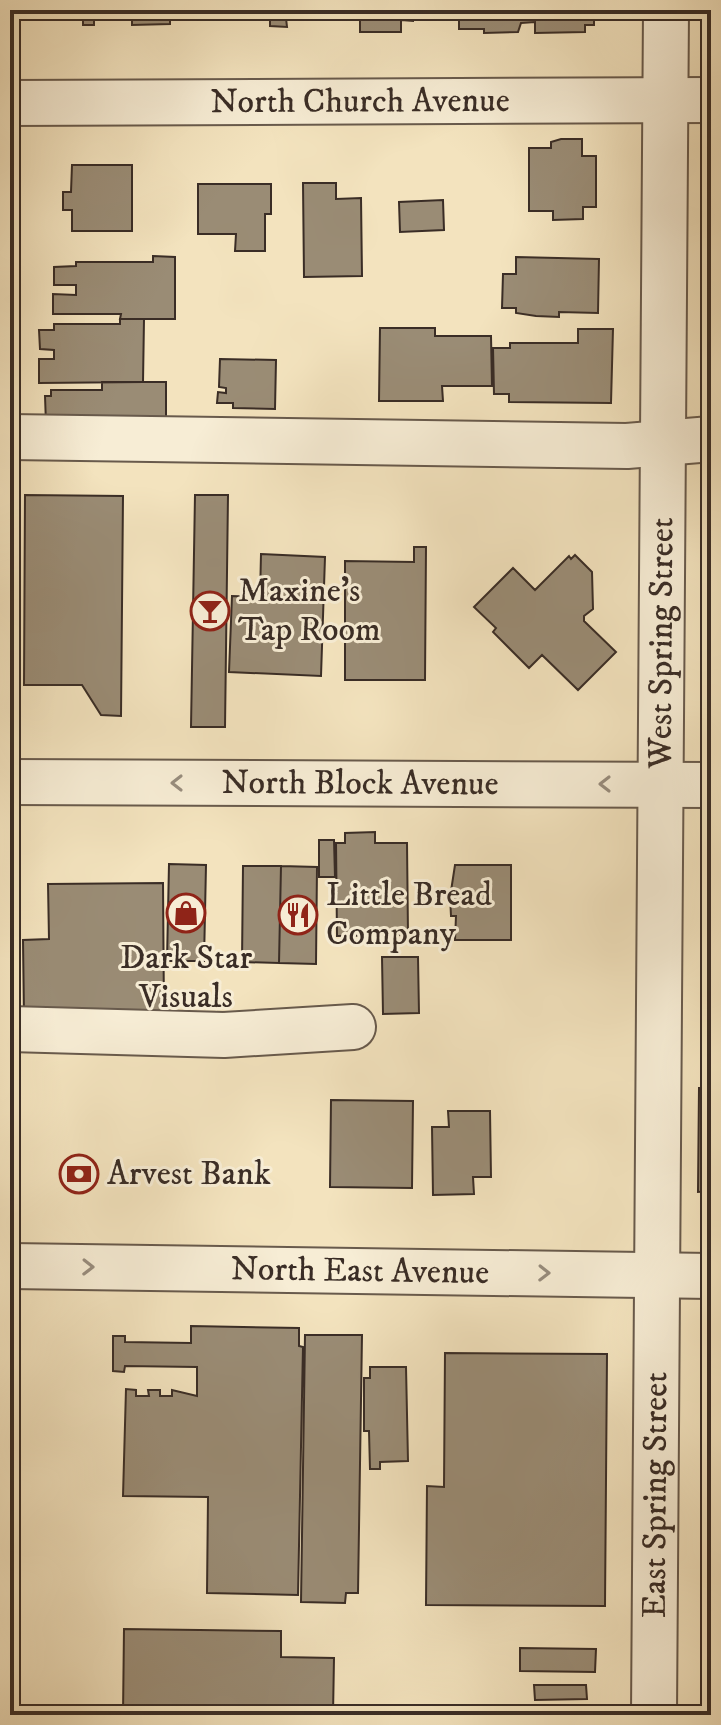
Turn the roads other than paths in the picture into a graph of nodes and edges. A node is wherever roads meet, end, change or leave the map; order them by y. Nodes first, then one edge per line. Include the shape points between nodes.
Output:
1 (666, 10) edge
2 (665, 99) junction
3 (711, 100) edge
4 (10, 103) edge
5 (10, 437) edge
6 (711, 439) edge
7 (663, 443) junction
8 (10, 782) edge
9 (662, 784) junction
10 (711, 785) edge
11 (353, 1027) dead end
12 (10, 1029) edge
13 (10, 1266) edge
14 (657, 1275) junction
15 (711, 1276) edge
16 (654, 1715) edge

1 - 2 street, West Spring Street
2 - 3 street, North Church Avenue
2 - 4 street, North Church Avenue
2 - 7 street, West Spring Street
5 - 7 street
6 - 7 street
7 - 9 street, West Spring Street
9 -> 8 street, North Block Avenue
9 - 10 street, North Block Avenue
9 - 14 street, West Spring Street
11 - 12 street via 224,1035
13 -> 14 street, North East Avenue
14 - 15 street, North East Avenue
14 - 16 street, East Spring Street

